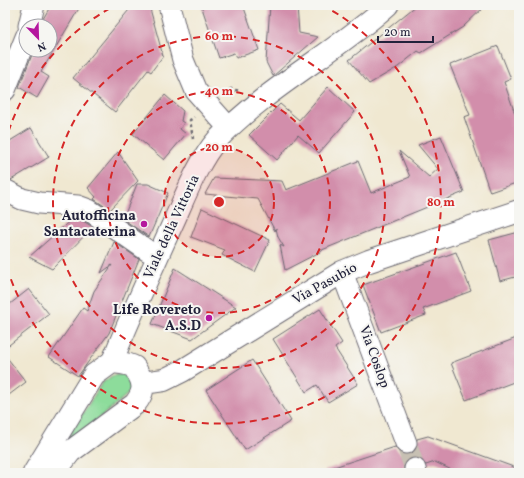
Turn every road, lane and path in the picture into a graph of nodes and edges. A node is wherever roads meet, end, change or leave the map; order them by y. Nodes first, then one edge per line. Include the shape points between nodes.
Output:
1 (34, 5) edge
2 (169, 5) edge
3 (388, 5) edge
4 (31, 18) edge
5 (18, 57) edge
6 (5, 90) edge
7 (229, 128) junction
8 (5, 190) edge
9 (519, 211) edge
10 (148, 251) dead end
11 (342, 272) junction
12 (112, 362) junction
13 (143, 383) junction
14 (406, 443) tunnel mouth
15 (34, 473) edge
16 (54, 473) edge

1 - 4 street
2 - 7 street via 183,60 196,91
3 - 7 street, Viale della Vittoria via 283,83
5 - 6 street
7 - 12 street, Viale della Vittoria via 215,142 187,192
8 - 10 street via 22,199 78,206 89,210
9 - 11 street, Via Pasubio
11 - 13 street, Via Pasubio via 182,371 164,380
11 - 14 street, Via Coslop
12 - 13 street via 134,367
12 - 15 street via 94,375
13 - 16 street via 142,393 135,404 70,452

